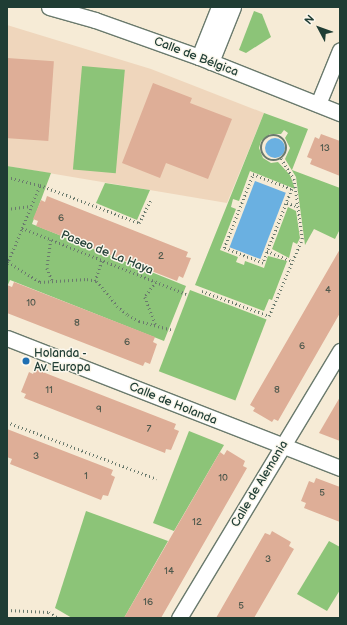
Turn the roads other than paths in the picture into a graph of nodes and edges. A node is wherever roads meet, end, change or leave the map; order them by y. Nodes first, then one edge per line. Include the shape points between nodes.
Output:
1 (49, 7) edge
2 (219, 7) edge
3 (232, 7) edge
4 (340, 50) edge
5 (205, 60) junction
6 (318, 104) junction
7 (340, 113) edge
8 (7, 338) edge
9 (340, 351) edge
10 (282, 447) junction
11 (340, 468) edge
12 (179, 618) edge

1 - 5 street, Calle de Bélgica via 95,20
2 - 5 street
3 - 5 street
4 - 6 street
5 - 6 street, Calle de Bélgica
6 - 7 street, Calle de Bélgica
8 - 10 street, Calle de Holanda
9 - 10 street, Calle de Alemania
10 - 11 street, Calle de Holanda
10 - 12 street, Calle de Alemania

